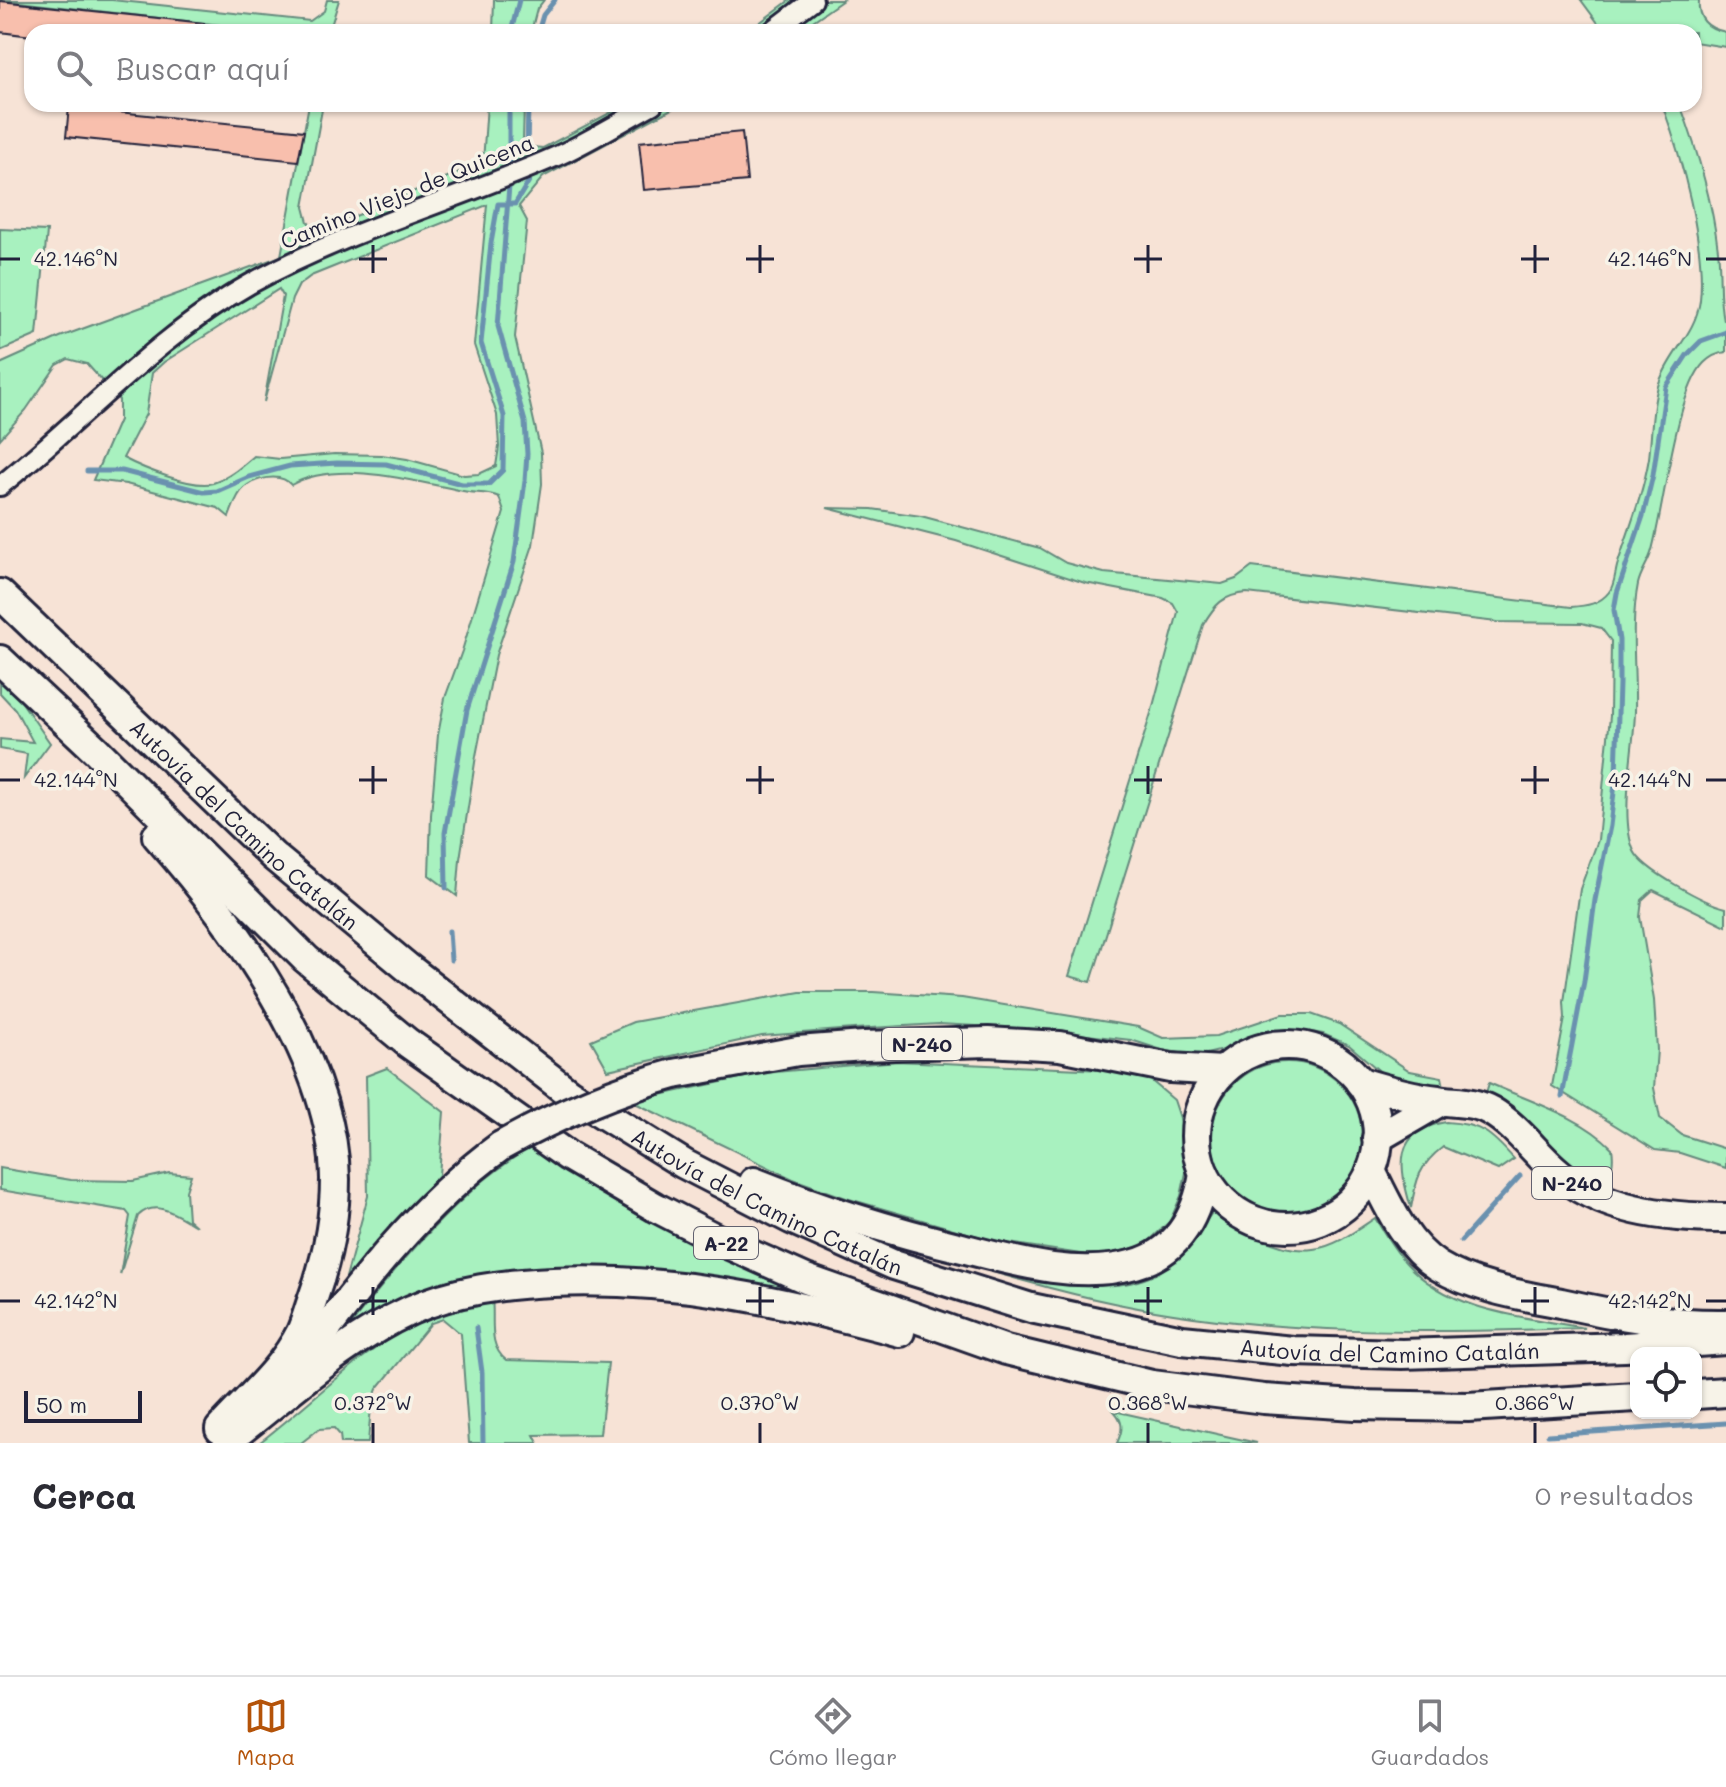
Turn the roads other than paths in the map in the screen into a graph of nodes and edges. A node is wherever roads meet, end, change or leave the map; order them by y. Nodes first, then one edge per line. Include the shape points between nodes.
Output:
1 (813, 0) edge
2 (782, 24) edge
3 (638, 112) edge
4 (0, 486) edge
5 (0, 594) edge
6 (0, 660) edge
7 (0, 675) edge
8 (1170, 1068) junction
9 (1223, 1071) junction
10 (1360, 1082) junction
11 (569, 1093) junction
12 (1441, 1101) junction
13 (1200, 1107) junction
14 (1377, 1138) junction
15 (1371, 1171) junction
16 (1204, 1174) junction
17 (1726, 1218) edge
18 (1726, 1324) edge
19 (1726, 1340) edge
20 (1152, 1385) junction
21 (1726, 1392) edge
22 (1702, 1394) edge
23 (1630, 1397) edge
24 (218, 1440) edge

1 - 2 street
3 - 4 street, Camino Viejo de Quicena via 561,154 399,216 249,285 180,331
5 - 11 highway, Autovía del Camino Catalán / A-22 via 273,856
6 - 20 highway, Autovía del Camino Catalán / A-22 via 306,959 408,1043 568,1156 725,1243 842,1294 1006,1350
7 - 24 highway via 207,895 286,1015 326,1120 335,1178 327,1259 301,1331
8 - 9 highway, N-240
8 - 13 highway
8 - 24 highway, N-240, bridge via 1060,1046 864,1046 798,1051 674,1074 605,1095 501,1146 449,1187 397,1242 289,1378
9 - 10 highway, N-240 via 1244,1056 1294,1045 1332,1057
9 - 13 highway, N-240
10 - 12 highway, N-240
10 - 14 highway, N-240 via 1377,1119
11 - 16 highway via 706,1163 812,1205 973,1251 1071,1270 1104,1271 1162,1252 1195,1213
11 - 19 highway, Autovía del Camino Catalán / A-22 via 684,1164 791,1219 894,1265 1031,1308 1182,1340 1293,1351 1402,1354
12 - 14 highway
12 - 17 highway, N-240 via 1490,1111 1589,1195 1673,1216
13 - 16 highway, N-240 via 1196,1130
14 - 15 highway, N-240
15 - 16 highway, N-240 via 1338,1212 1292,1227 1240,1214
15 - 18 highway via 1411,1243 1437,1266 1474,1282 1596,1312
20 - 23 highway, Autovía del Camino Catalán / A-22 via 1355,1405 1468,1407
20 - 24 highway via 988,1356 745,1295 655,1283 530,1283 466,1292 411,1311 341,1351
21 - 22 highway

